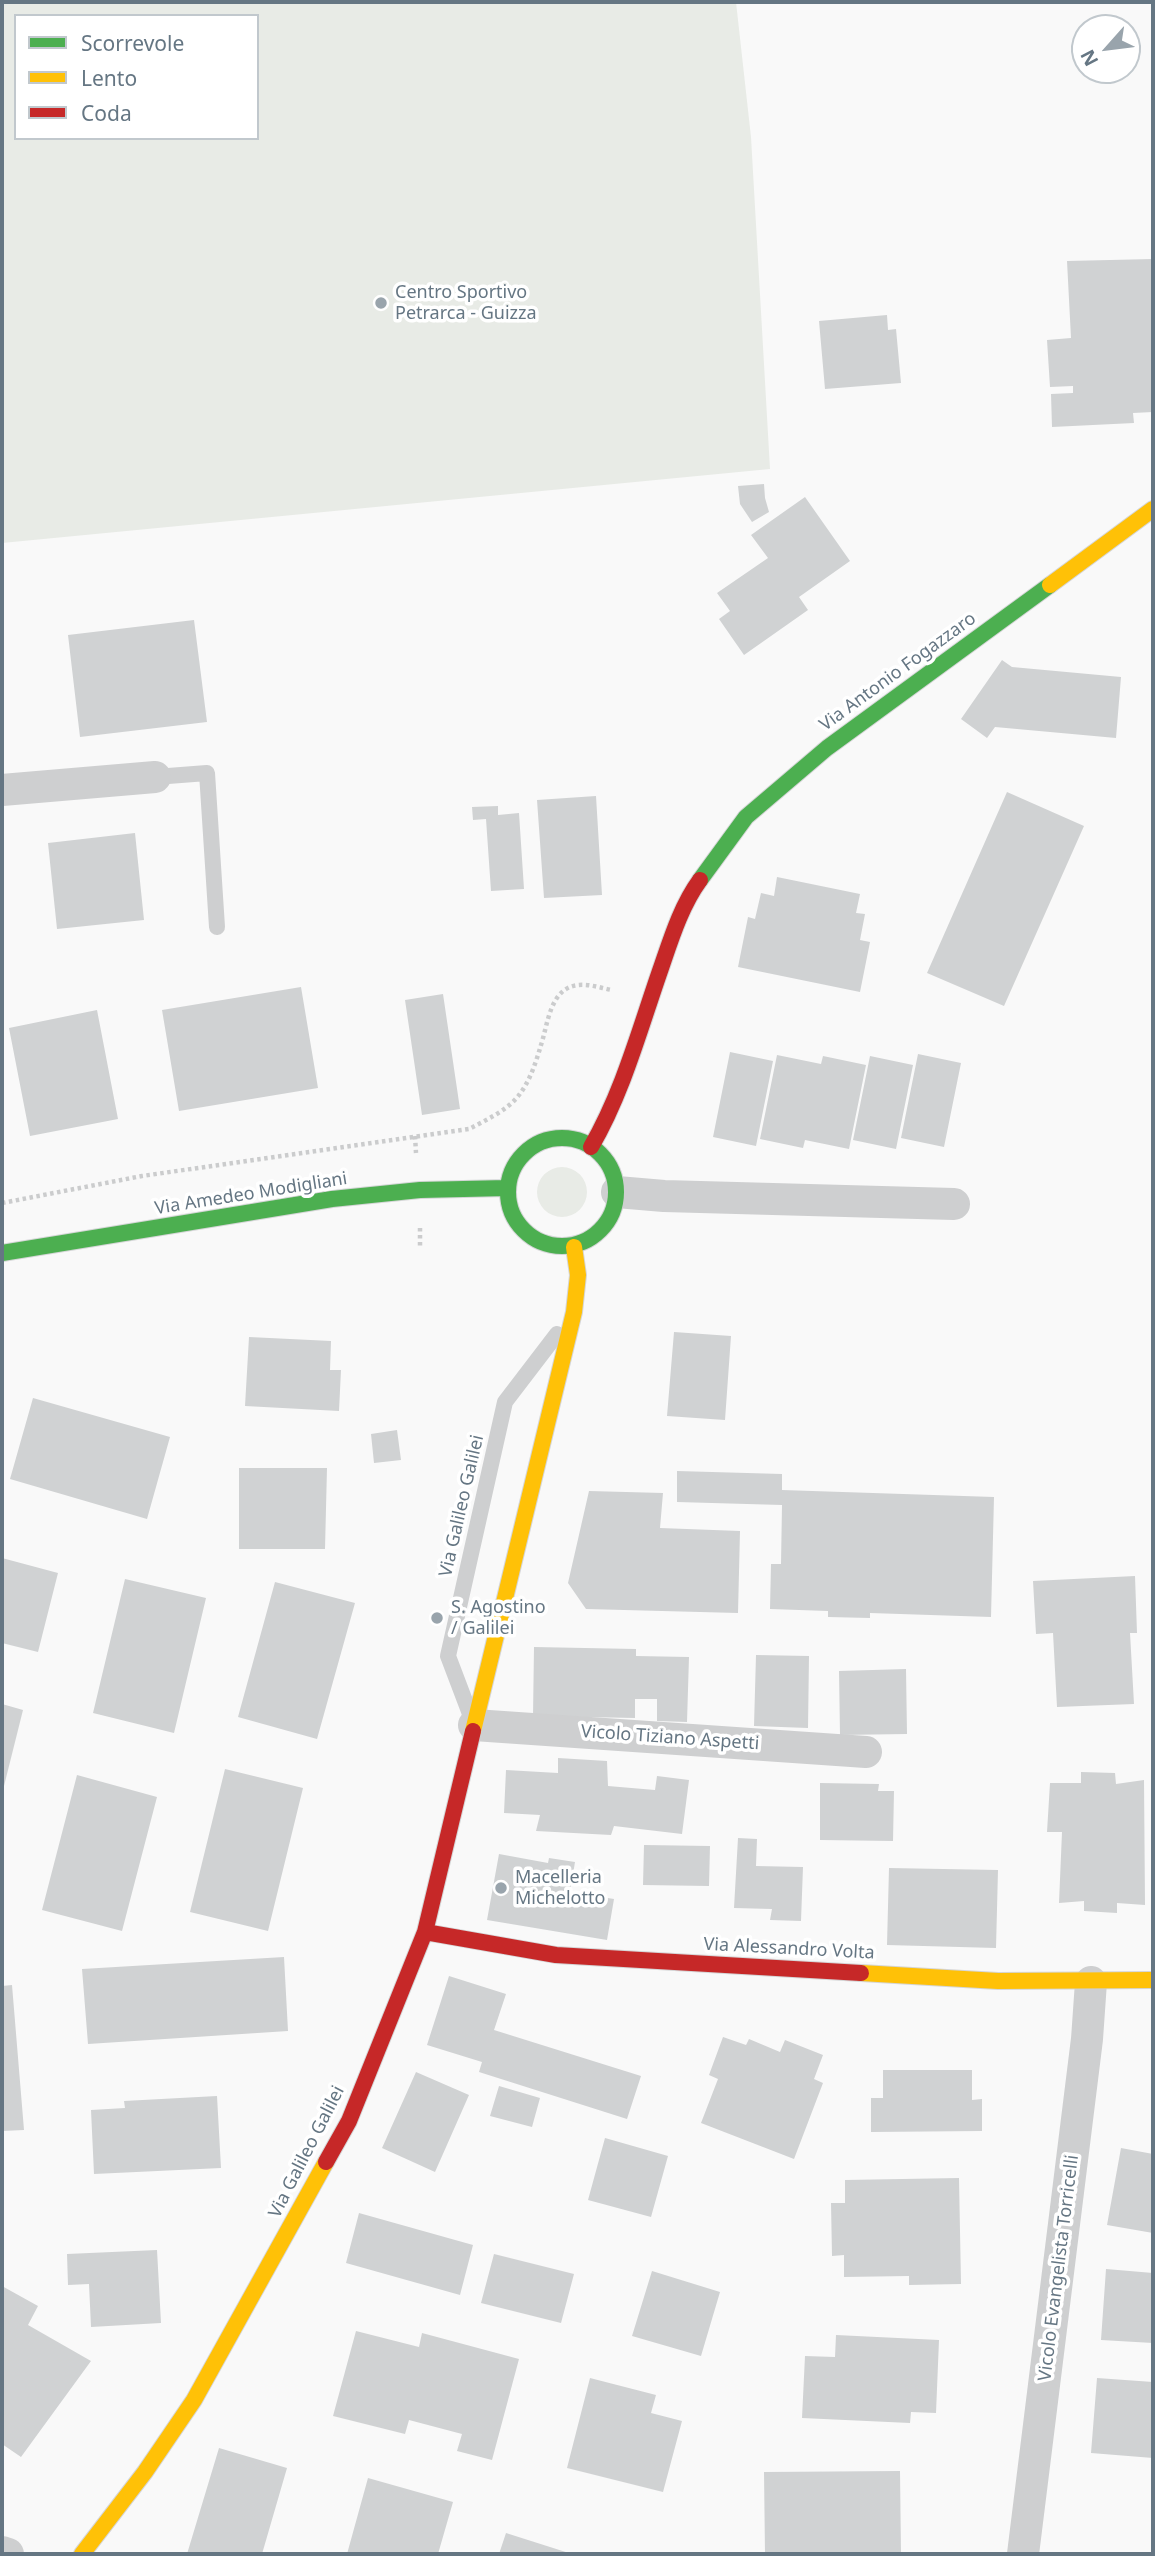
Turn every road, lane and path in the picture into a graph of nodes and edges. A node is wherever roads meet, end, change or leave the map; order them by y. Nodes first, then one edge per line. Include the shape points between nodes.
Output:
1 (1153, 509) edge
2 (155, 776) joint
3 (2, 790) edge
4 (217, 927) dead end
5 (623, 993) dead end
6 (591, 1147) junction
7 (507, 1188) junction
8 (617, 1192) junction
9 (2, 1203) edge
10 (954, 1204) dead end
11 (575, 1247) junction
12 (2, 1253) edge
13 (574, 1312) junction
14 (474, 1725) junction
15 (866, 1752) dead end
16 (425, 1932) junction
17 (1153, 1980) edge
18 (1091, 1982) junction
19 (2, 2552) edge
20 (8, 2554) edge
21 (82, 2554) edge
22 (1023, 2554) edge

1 - 6 street, Via Antonio Fogazzaro via 827,748 746,817 691,892 609,1116
2 - 3 street
2 - 4 lane via 207,773
5 - 9 path via 576,985 558,995 518,1097 469,1129 142,1177
6 - 7 street via 564,1137 545,1140 528,1149 516,1164
6 - 8 street via 607,1161
7 - 11 street via 516,1220 529,1235 547,1244
7 - 12 street, Via Amedeo Modigliani via 331,1199
8 - 10 street
8 - 11 street via 608,1222
11 - 13 street, Via Galileo Galilei
13 - 14 street, Via Galileo Galilei
13 - 14 lane, Via Galileo Galilei via 505,1402 448,1656
14 - 15 street, Vicolo Tiziano Aspetti
14 - 16 street, Via Galileo Galilei
16 - 18 street, Via Alessandro Volta via 556,1955 998,1981
16 - 21 street, Via Galileo Galilei via 349,2121 194,2400
17 - 18 street, Via Alessandro Volta
18 - 22 street, Vicolo Evangelista Torricelli
19 - 20 street

